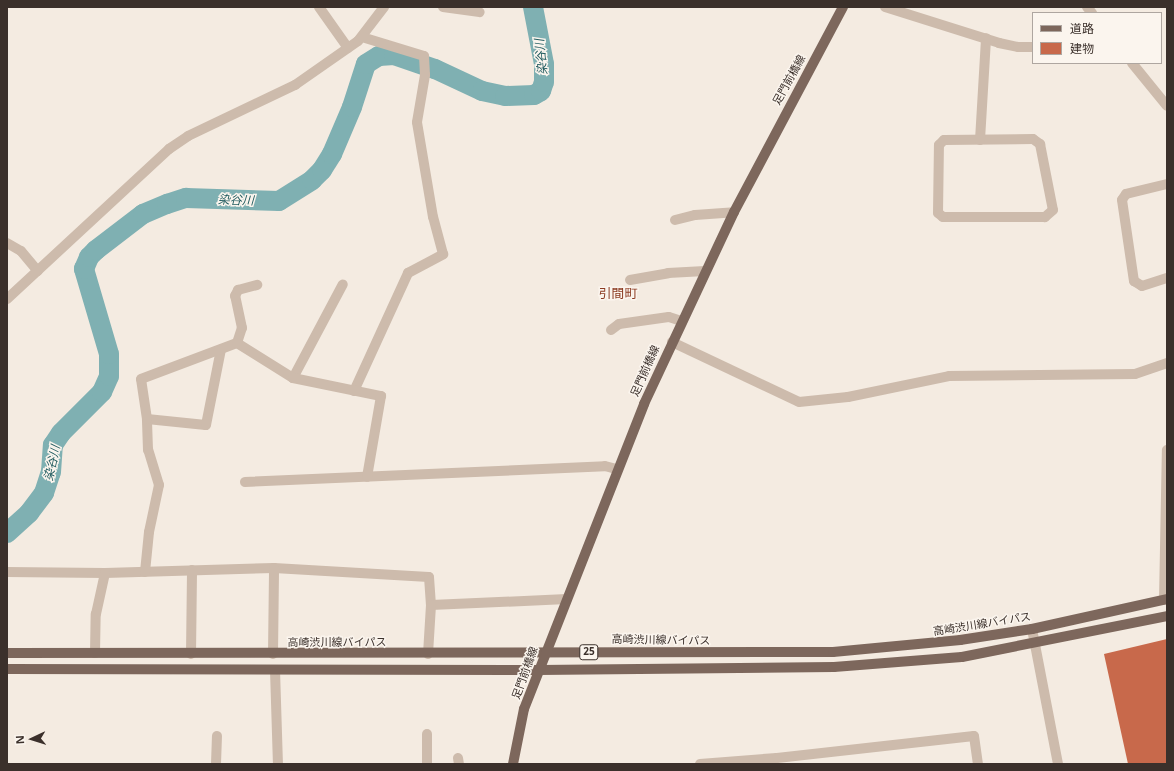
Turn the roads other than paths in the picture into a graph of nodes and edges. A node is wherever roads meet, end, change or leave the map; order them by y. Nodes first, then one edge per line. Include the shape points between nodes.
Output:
1 (319, 7) edge
2 (384, 7) edge
3 (443, 7) edge
4 (843, 7) edge
5 (885, 7) edge
6 (480, 12) dead end
7 (362, 37) junction
8 (986, 38) junction
9 (1032, 47) edge
10 (348, 48) junction
11 (1133, 64) edge
12 (1167, 106) edge
13 (980, 140) junction
14 (1167, 184) edge
15 (734, 212) junction
16 (675, 220) dead end
17 (7, 243) edge
18 (38, 271) junction
19 (705, 271) junction
20 (1167, 278) edge
21 (630, 280) dead end
22 (343, 284) dead end
23 (257, 285) dead end
24 (7, 299) edge
25 (681, 321) junction
26 (611, 330) dead end
27 (672, 342) junction
28 (237, 343) junction
29 (221, 349) junction
30 (1167, 363) edge
31 (293, 378) junction
32 (354, 391) junction
33 (147, 419) junction
34 (1167, 450) edge
35 (616, 469) junction
36 (367, 477) junction
37 (245, 482) dead end
38 (274, 568) junction
39 (192, 570) junction
40 (7, 572) edge
41 (146, 572) junction
42 (105, 573) junction
43 (567, 599) junction
44 (1166, 600) edge
45 (431, 605) junction
46 (1167, 616) edge
47 (1032, 629) junction
48 (1035, 644) junction
49 (546, 651) junction
50 (7, 652) edge
51 (95, 653) junction
52 (191, 654) junction
53 (273, 654) junction
54 (428, 654) junction
55 (7, 669) edge
56 (275, 670) junction
57 (539, 670) junction
58 (427, 734) dead end
59 (217, 736) dead end
60 (777, 761) edge
61 (216, 764) edge
62 (278, 764) edge
63 (427, 764) edge
64 (513, 764) edge
65 (700, 764) edge
66 (978, 764) edge
67 (1058, 764) edge

1 - 10 street
2 - 7 street
3 - 6 street
4 - 15 main road, 足門前橋線
5 - 8 street
7 - 10 street
7 - 32 street via 424,56 425,75 417,122 433,217 443,254 408,273
8 - 9 street via 1018,47
8 - 13 street
10 - 18 street via 295,85 214,123 169,149
11 - 12 street
13 - 13 street via 944,140 939,145 938,213 943,217 1045,217 1053,210 1040,144 1033,139
14 - 20 street via 1126,194 1122,200 1134,281 1142,286
15 - 16 street via 695,215
15 - 19 main road, 足門前橋線
17 - 18 street via 21,251
18 - 24 street
19 - 21 street via 668,273
19 - 25 main road, 足門前橋線
22 - 31 street
23 - 28 street via 238,290 235,296 242,328
25 - 26 street via 669,317 619,324
25 - 27 main road, 足門前橋線
27 - 30 street via 799,402 848,397 949,376 1135,374
27 - 35 main road, 足門前橋線
28 - 29 street
28 - 31 street
29 - 33 street via 141,379
29 - 33 street via 206,425
31 - 32 street
32 - 36 street via 381,396
33 - 41 street via 148,450 158,485 149,532
34 - 44 street
35 - 36 street via 605,466
35 - 43 main road, 足門前橋線
36 - 37 street
38 - 39 street
38 - 45 street via 429,577
38 - 53 street
39 - 41 street
39 - 52 street
40 - 42 street
41 - 42 street
42 - 51 street via 96,614
43 - 45 street
43 - 49 main road, 足門前橋線
44 - 47 main road, 高崎渋川線バイパス / 25
45 - 54 street
46 - 48 main road, 25
47 - 48 street
47 - 49 main road, 高崎渋川線バイパス / 25 via 901,648 833,652
48 - 57 main road, 25 via 962,657 900,664
48 - 67 street
49 - 54 main road, 高崎渋川線バイパス / 25
49 - 57 main road, 足門前橋線
50 - 51 main road, 高崎渋川線バイパス / 25
51 - 52 main road, 高崎渋川線バイパス / 25
52 - 53 main road, 高崎渋川線バイパス / 25
53 - 54 main road, 高崎渋川線バイパス / 25
55 - 56 main road, 25
56 - 57 main road, 25
56 - 62 street
57 - 64 main road, 足門前橋線 via 524,709
58 - 63 street
59 - 61 street
60 - 65 street
60 - 66 street via 974,736

